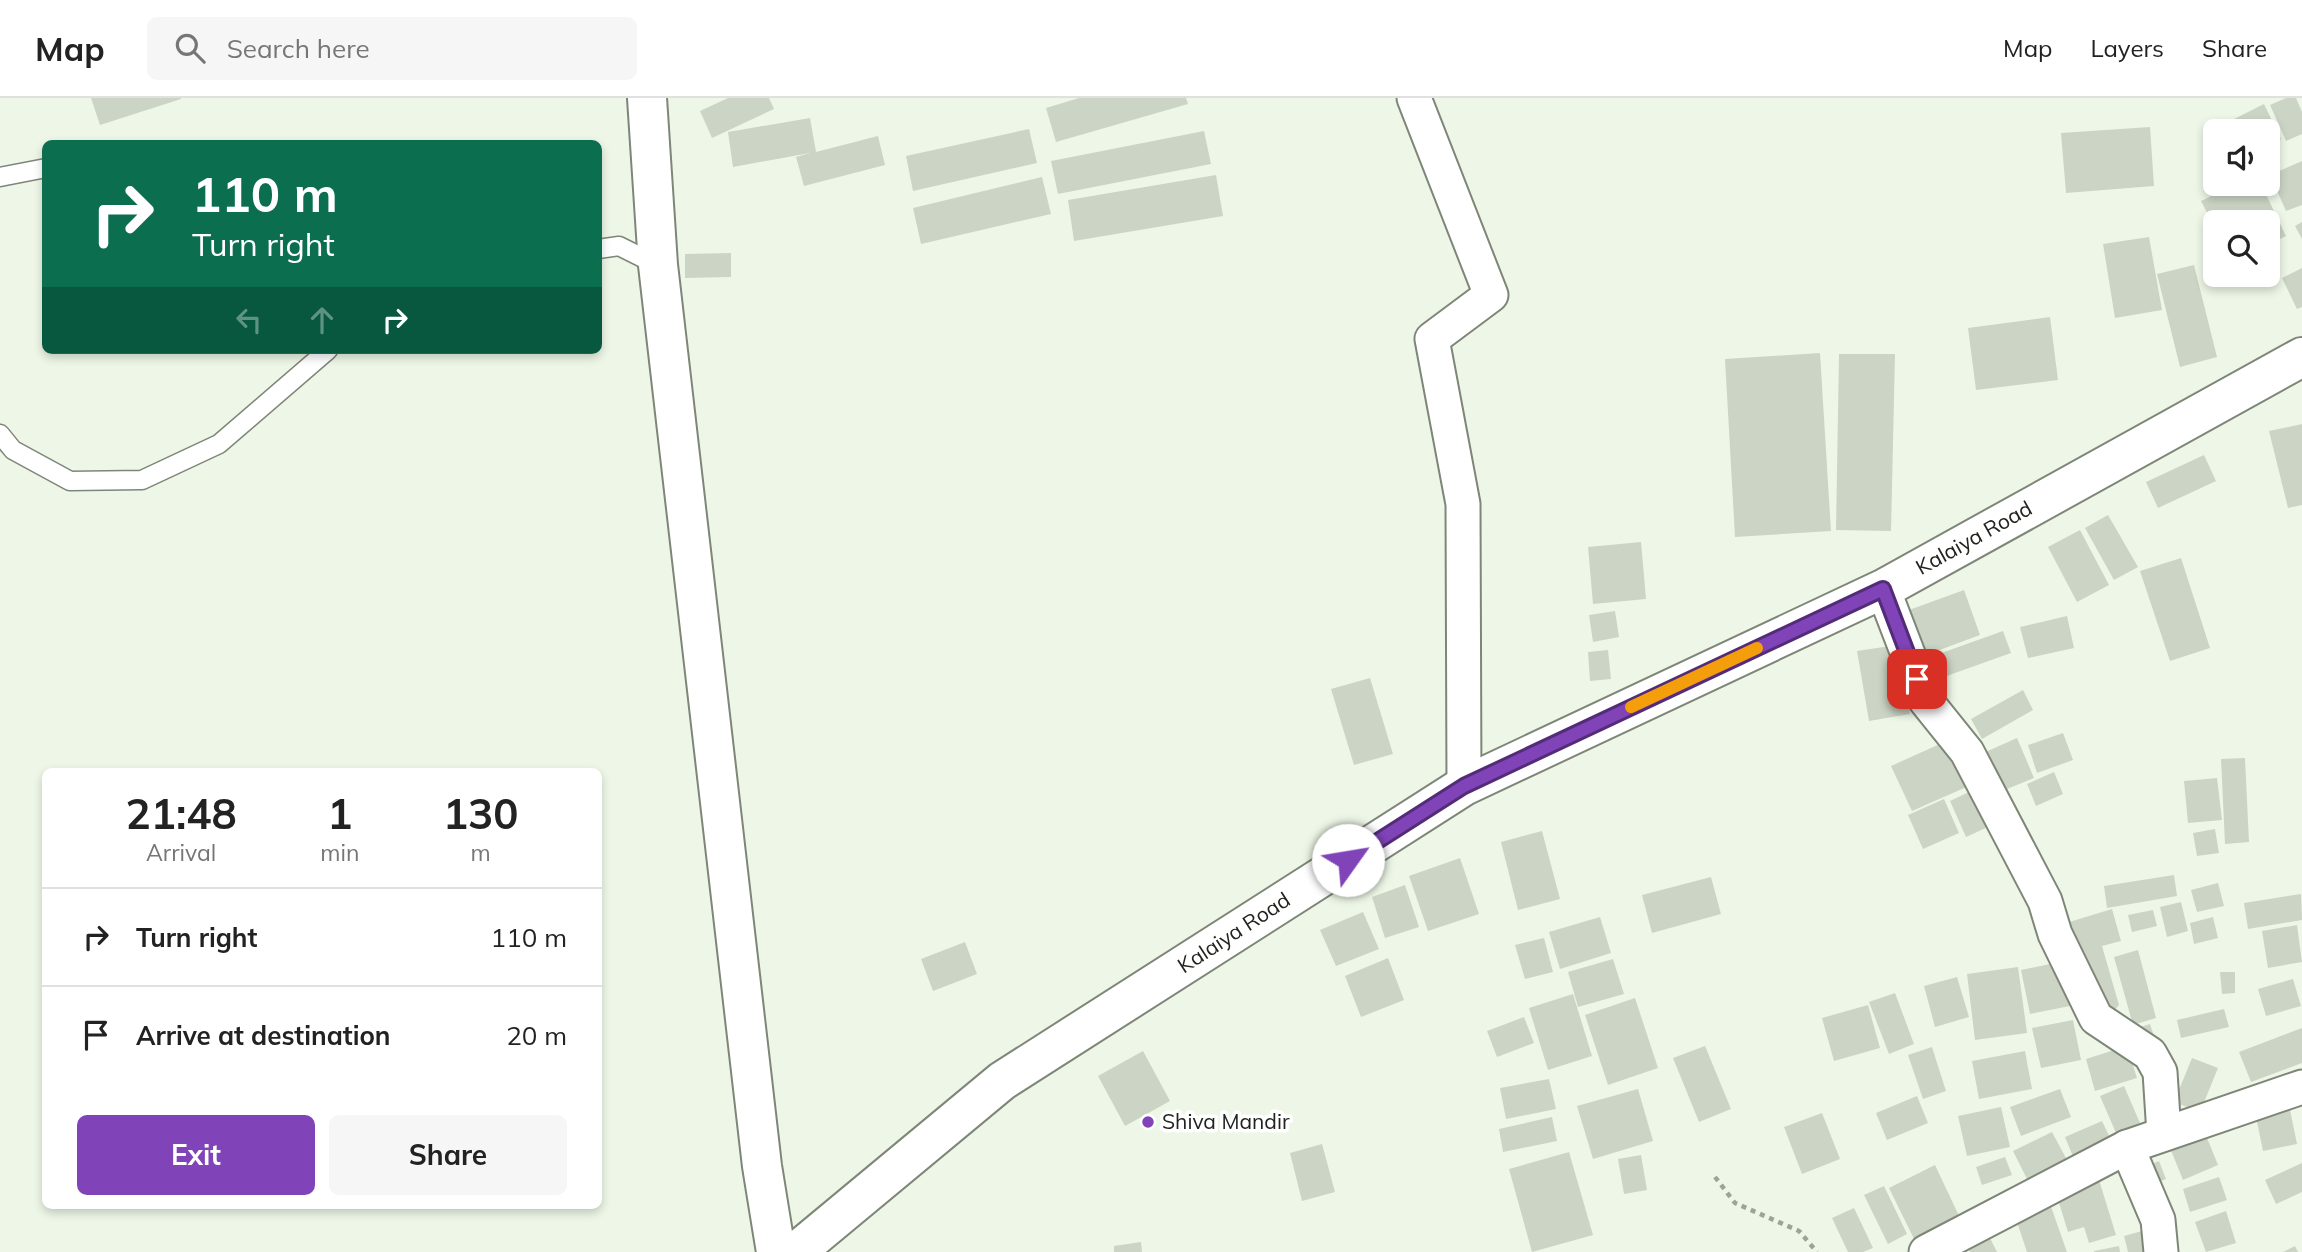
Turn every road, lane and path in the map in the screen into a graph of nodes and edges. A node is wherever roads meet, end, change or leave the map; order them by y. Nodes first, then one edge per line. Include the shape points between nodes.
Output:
1 (647, 98) edge
2 (1414, 98) edge
3 (42, 169) edge
4 (0, 177) edge
5 (602, 248) edge
6 (658, 265) junction
7 (323, 354) edge
8 (2302, 357) edge
9 (0, 434) edge
10 (1883, 589) junction
11 (1464, 786) junction
12 (2302, 1087) edge
13 (2164, 1134) junction
14 (2127, 1147) junction
15 (1715, 1177) dead end
16 (776, 1252) edge
17 (796, 1252) edge
18 (1816, 1252) edge
19 (1926, 1252) edge
20 (2161, 1252) edge

1 - 6 main road
2 - 11 street via 1491,295 1432,339 1463,503
3 - 4 lane
5 - 6 lane via 620,246
6 - 16 main road via 762,1166
7 - 9 lane via 219,444 142,480 69,481 13,450
8 - 10 main road, Kalaiya Road
10 - 11 main road, Kalaiya Road
10 - 13 street via 1926,701 1968,752 2045,901 2055,934 2096,1018 2150,1054 2160,1072
11 - 17 main road, Kalaiya Road via 1002,1081
12 - 13 street
13 - 14 street
14 - 19 street
14 - 20 street via 2158,1220
15 - 18 path via 1735,1203 1799,1231

